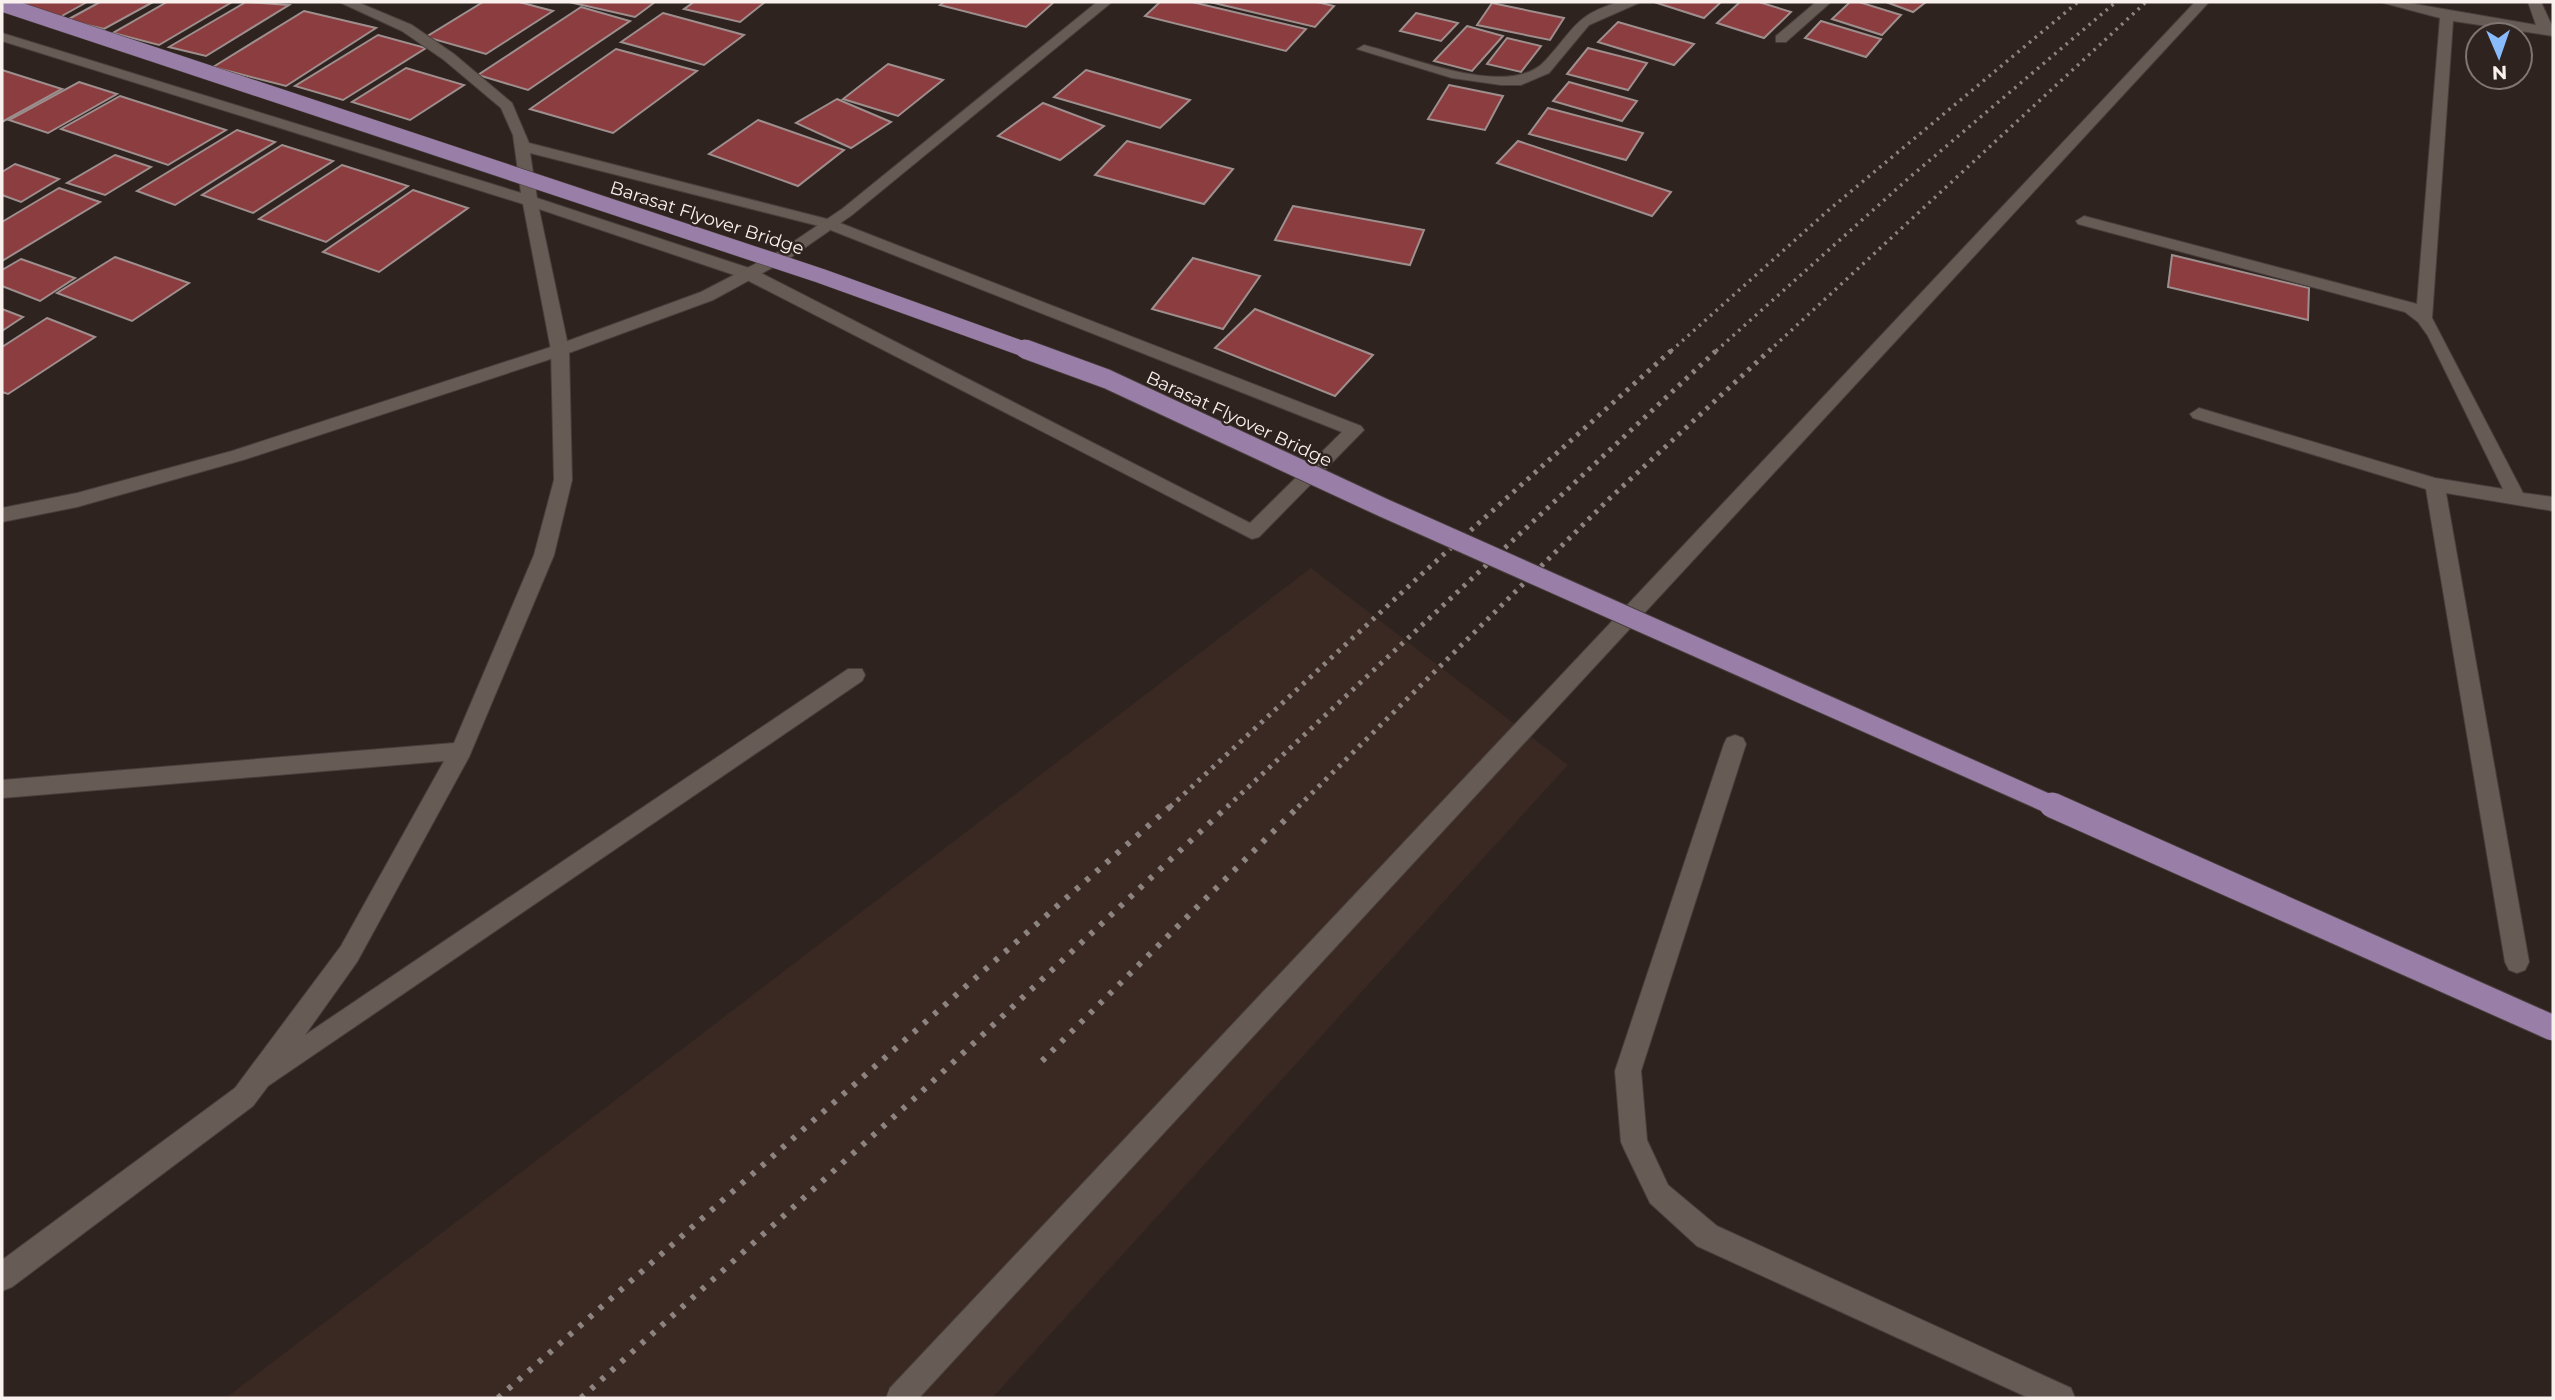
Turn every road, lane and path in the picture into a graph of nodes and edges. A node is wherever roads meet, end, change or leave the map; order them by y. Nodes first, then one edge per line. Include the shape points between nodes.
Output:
1 (346, 2) edge
2 (1105, 2) edge
3 (1633, 2) edge
4 (1824, 2) edge
5 (2202, 2) edge
6 (2387, 2) edge
7 (2535, 2) edge
8 (2, 4) edge
9 (2447, 22) junction
10 (2464, 27) edge
11 (2549, 32) edge
12 (2, 37) edge
13 (1781, 38) dead end
14 (24, 44) junction
15 (2534, 44) edge
16 (2553, 47) edge
17 (1364, 49) dead end
18 (2, 55) edge
19 (521, 146) junction
20 (530, 201) junction
21 (2084, 221) dead end
22 (830, 224) junction
23 (749, 274) junction
24 (2424, 318) junction
25 (560, 350) junction
26 (2199, 414) dead end
27 (2435, 485) junction
28 (2517, 499) junction
29 (2553, 504) edge
30 (2, 515) edge
31 (855, 675) dead end
32 (1735, 744) dead end
33 (461, 751) junction
34 (2, 789) edge
35 (2517, 962) dead end
36 (2553, 1028) edge
37 (255, 1083) junction
38 (2, 1277) edge
39 (900, 1398) edge
40 (2061, 1398) edge

1 - 19 street via 407,28 449,57 507,106
2 - 22 street
3 - 17 street via 1583,23 1539,74 1526,79 1481,78
4 - 13 street
5 - 39 street
6 - 9 street
7 - 11 street
8 - 36 main road, Barasat Flyover Bridge, bridge via 821,276 1107,379 1384,508
9 - 10 street
9 - 11 street
9 - 24 street
12 - 14 street
14 - 18 street
14 - 20 street
15 - 16 street
19 - 20 street
19 - 22 street
20 - 23 street
20 - 25 street
21 - 24 street via 2383,299 2411,308
22 - 23 street
22 - 23 street via 1355,430 1252,532
23 - 25 street via 707,296
24 - 28 street
25 - 30 street via 237,456 77,500
25 - 33 street via 563,480 544,555
26 - 27 street
27 - 28 street
27 - 35 street
28 - 29 street
31 - 37 street
32 - 40 street via 1628,1071 1634,1142 1659,1194 1707,1236
33 - 34 street
33 - 37 street via 349,954
37 - 38 street via 244,1097

